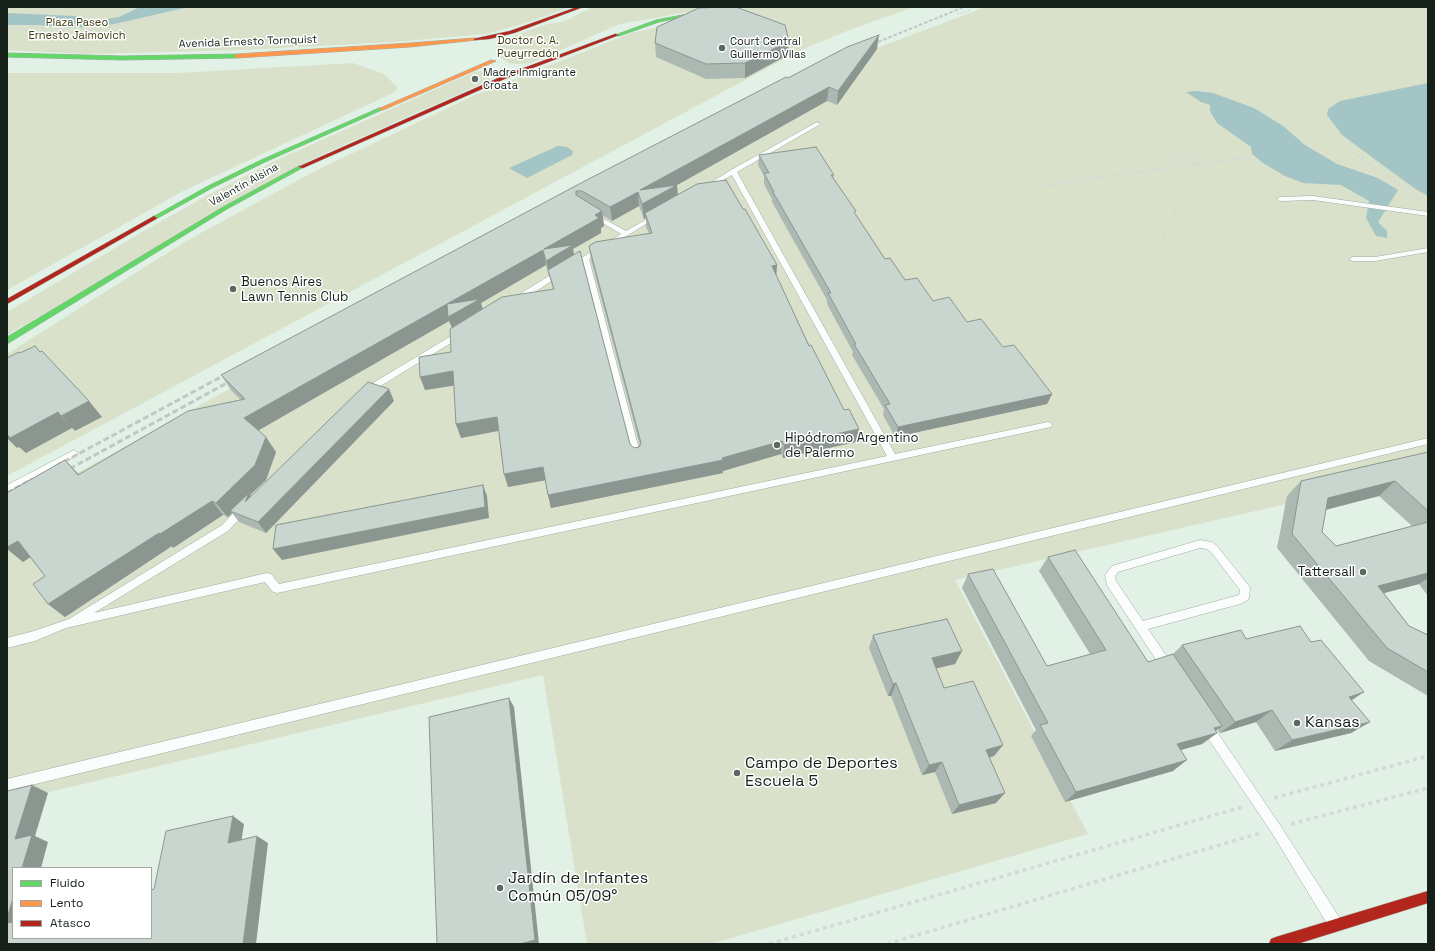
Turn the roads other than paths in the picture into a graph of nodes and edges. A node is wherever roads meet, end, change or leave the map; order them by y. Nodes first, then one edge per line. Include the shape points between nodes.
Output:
1 (581, 7) edge
2 (731, 7) edge
3 (489, 38) junction
4 (7, 55) edge
5 (500, 69) junction
6 (817, 124) dead end
7 (733, 171) junction
8 (700, 191) edge
9 (1280, 199) dead end
10 (587, 211) edge
11 (666, 211) edge
12 (1428, 214) edge
13 (626, 234) junction
14 (1428, 250) edge
15 (585, 258) junction
16 (1353, 259) dead end
17 (7, 302) edge
18 (512, 302) edge
19 (465, 330) edge
20 (7, 341) edge
21 (359, 395) edge
22 (1048, 424) dead end
23 (1428, 441) edge
24 (74, 453) dead end
25 (637, 457) edge
26 (893, 458) junction
27 (7, 489) edge
28 (253, 500) edge
29 (65, 624) junction
30 (1141, 626) junction
31 (7, 643) edge
32 (1175, 678) edge
33 (1200, 716) edge
34 (7, 785) edge
35 (1428, 897) edge
36 (1336, 925) junction
37 (1276, 944) edge

1 - 3 main road, Avenida Ernesto Tornquist
2 - 5 main road via 644,25
3 - 4 main road, Avenida Ernesto Tornquist via 257,55 122,58
3 - 5 main road via 488,50
5 - 17 main road, Valentín Alsina via 432,86 263,161 210,187
5 - 20 main road, Valentín Alsina via 224,208
6 - 7 lane
7 - 8 lane
7 - 26 lane
9 - 12 lane via 1313,198
10 - 13 lane
11 - 13 lane
13 - 15 lane
14 - 16 lane via 1375,259
15 - 18 lane
15 - 25 lane
19 - 21 lane
22 - 26 lane
23 - 34 lane
24 - 27 lane
26 - 29 lane via 277,589 267,577
28 - 29 lane via 225,528
29 - 31 lane via 35,636
30 - 30 lane via 1111,582 1110,575 1115,569 1200,544 1209,545 1245,589 1240,600
30 - 32 lane
33 - 36 lane via 1276,828
35 - 36 main road
36 - 37 main road

